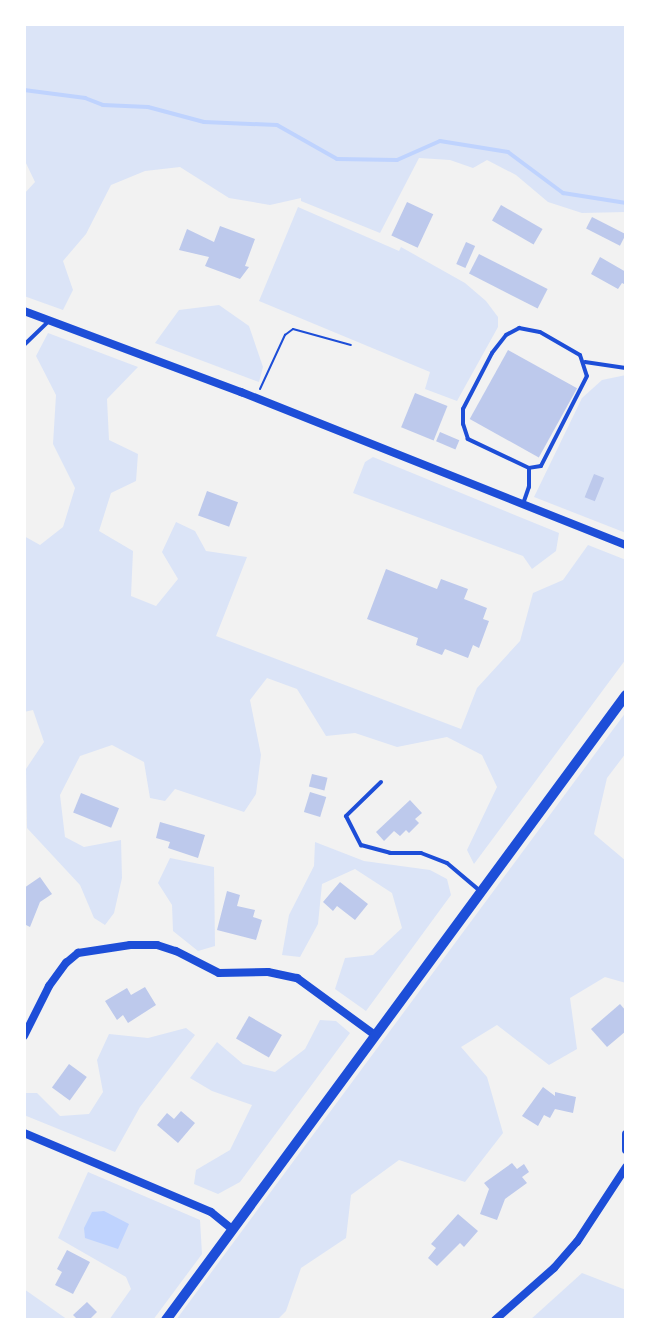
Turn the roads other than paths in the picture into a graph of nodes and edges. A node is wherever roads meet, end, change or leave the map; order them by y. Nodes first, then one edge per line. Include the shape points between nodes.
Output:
1 (24, 311) edge
2 (50, 321) junction
3 (24, 345) edge
4 (585, 362) junction
5 (626, 368) edge
6 (529, 468) junction
7 (523, 504) junction
8 (626, 545) edge
9 (626, 695) edge
10 (381, 782) dead end
11 (481, 892) junction
12 (375, 1035) junction
13 (24, 1036) edge
14 (24, 1133) edge
15 (626, 1134) edge
16 (626, 1150) edge
17 (626, 1167) edge
18 (233, 1230) junction
19 (166, 1320) edge
20 (495, 1320) edge

1 - 2 street
2 - 3 lane
2 - 7 street
4 - 5 lane
4 - 6 lane via 582,390 541,466
4 - 6 lane via 540,332 519,328 492,353 469,393 463,409 468,439
6 - 7 lane
7 - 8 street
9 - 11 street
10 - 11 lane via 346,816 361,845 390,853 421,853 447,863
11 - 12 street
12 - 13 street via 297,978 219,973 157,945 78,953 49,986
12 - 18 street
14 - 18 street via 211,1212
15 - 16 street
17 - 20 street via 577,1242
18 - 19 street

